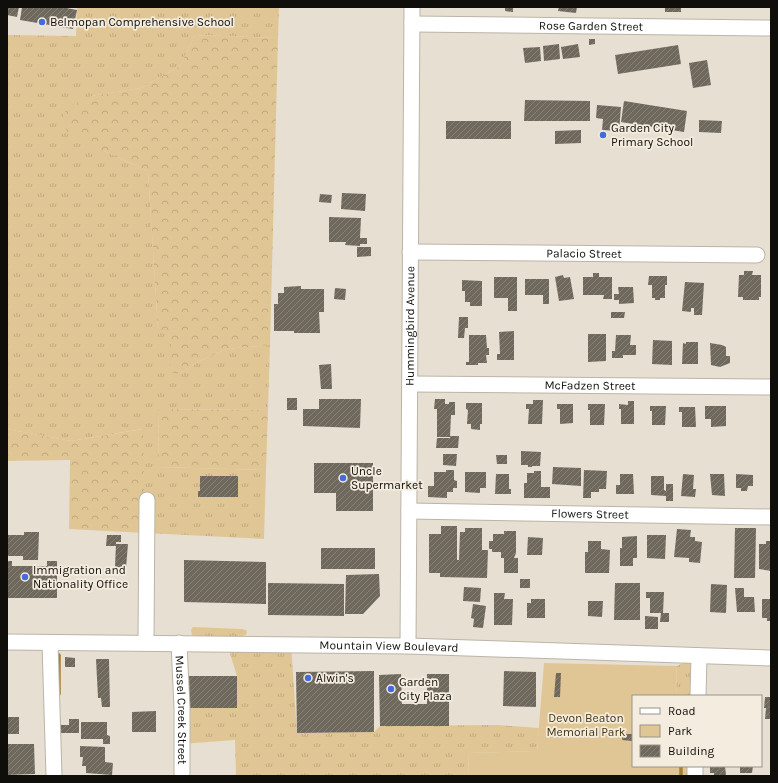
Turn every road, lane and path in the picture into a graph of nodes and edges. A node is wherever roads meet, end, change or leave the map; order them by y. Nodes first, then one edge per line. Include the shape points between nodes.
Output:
1 (412, 7) edge
2 (412, 24) junction
3 (771, 28) edge
4 (410, 252) junction
5 (757, 255) dead end
6 (410, 384) junction
7 (771, 387) edge
8 (148, 500) dead end
9 (409, 511) junction
10 (771, 517) edge
11 (7, 642) edge
12 (50, 643) junction
13 (146, 643) junction
14 (179, 643) junction
15 (408, 646) junction
16 (699, 656) junction
17 (771, 658) edge
18 (698, 695) edge
19 (54, 776) edge
20 (182, 776) edge

1 - 2 street, Hummingbird Avenue
2 - 3 street, Rose Garden Street
2 - 4 street, Hummingbird Avenue
4 - 5 street, Palacio Street
4 - 6 street, Hummingbird Avenue
6 - 7 street, McFadzen Street
6 - 9 street, Hummingbird Avenue
8 - 13 street
9 - 10 street, Flowers Street
9 - 15 street, Hummingbird Avenue
11 - 12 street, Mountain View Boulevard
12 - 13 street, Mountain View Boulevard
12 - 19 street
13 - 14 street, Mountain View Boulevard
14 - 15 street, Mountain View Boulevard
14 - 20 street, Mussel Creek Street
15 - 16 street, Mountain View Boulevard
16 - 17 street, Mountain View Boulevard
16 - 18 street

